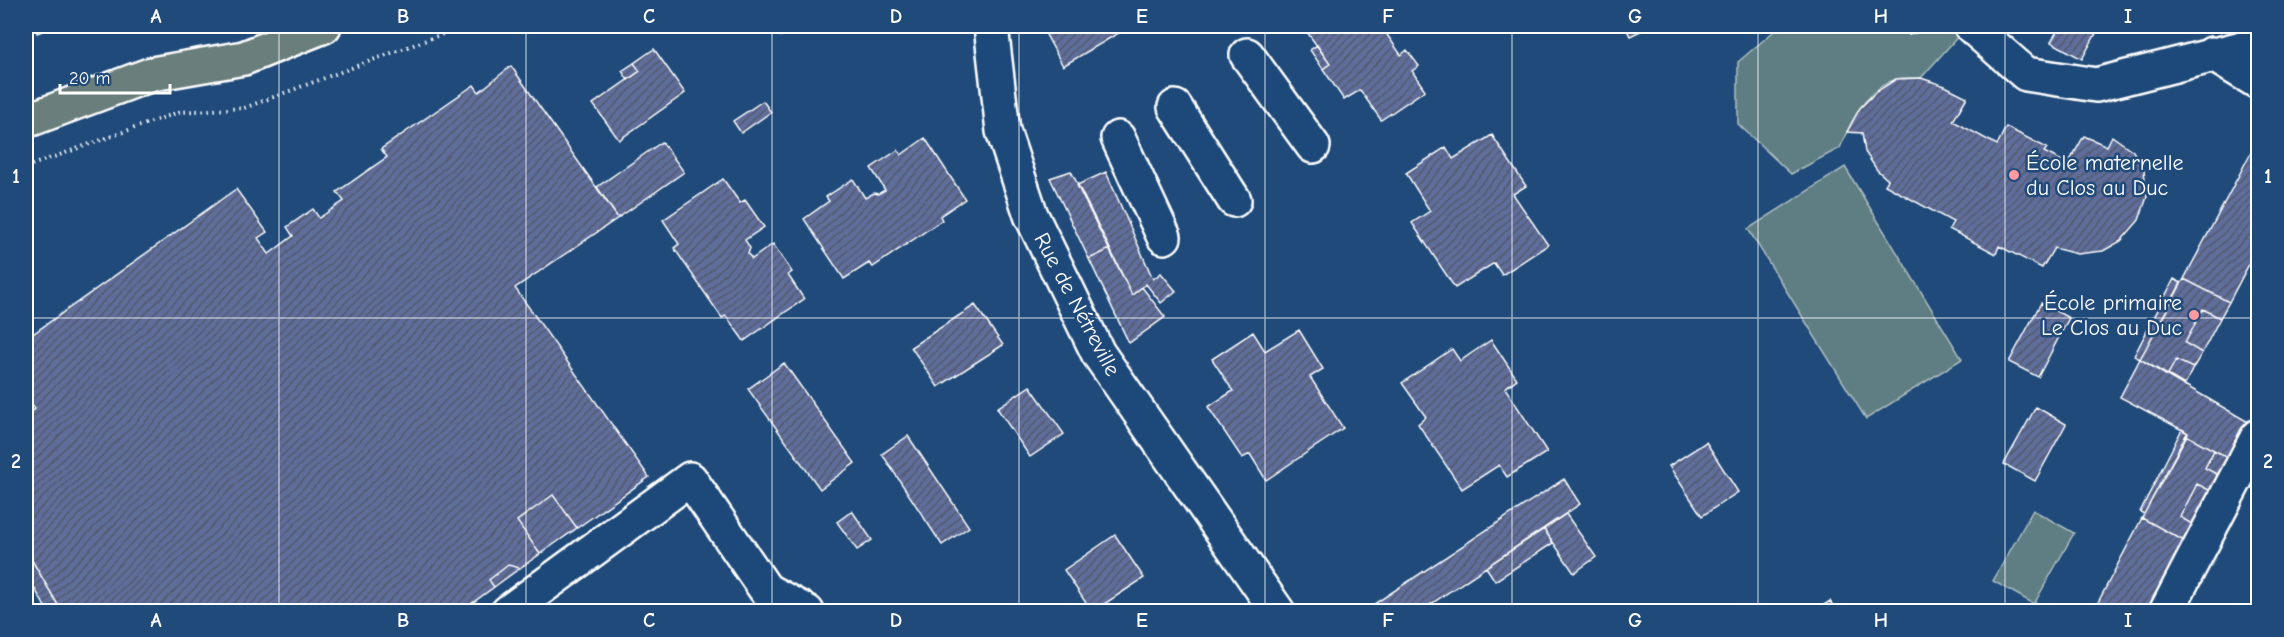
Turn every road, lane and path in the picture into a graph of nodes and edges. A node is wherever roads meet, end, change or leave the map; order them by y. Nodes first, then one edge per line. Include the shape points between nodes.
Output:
1 (324, 26) edge
2 (464, 26) edge
3 (991, 26) edge
4 (1971, 26) edge
5 (2259, 44) edge
6 (2212, 54) junction
7 (1247, 55) dead end
8 (2259, 82) edge
9 (1174, 106) dead end
10 (26, 122) edge
11 (1118, 138) dead end
12 (1312, 146) dead end
13 (26, 167) edge
14 (1234, 200) dead end
15 (1164, 237) dead end
16 (2259, 436) edge
17 (508, 612) edge
18 (807, 612) edge
19 (1278, 612) edge
20 (2166, 612) edge

1 - 10 main road via 244,58 152,74
2 - 13 path via 244,108 179,112
3 - 19 street, Rue de Nétreville via 1003,131 1031,215 1093,343
4 - 6 street via 2026,74 2096,85
5 - 6 street
6 - 8 street
7 - 12 street
9 - 14 street
11 - 15 street
16 - 20 street
17 - 18 street via 690,479 766,590

